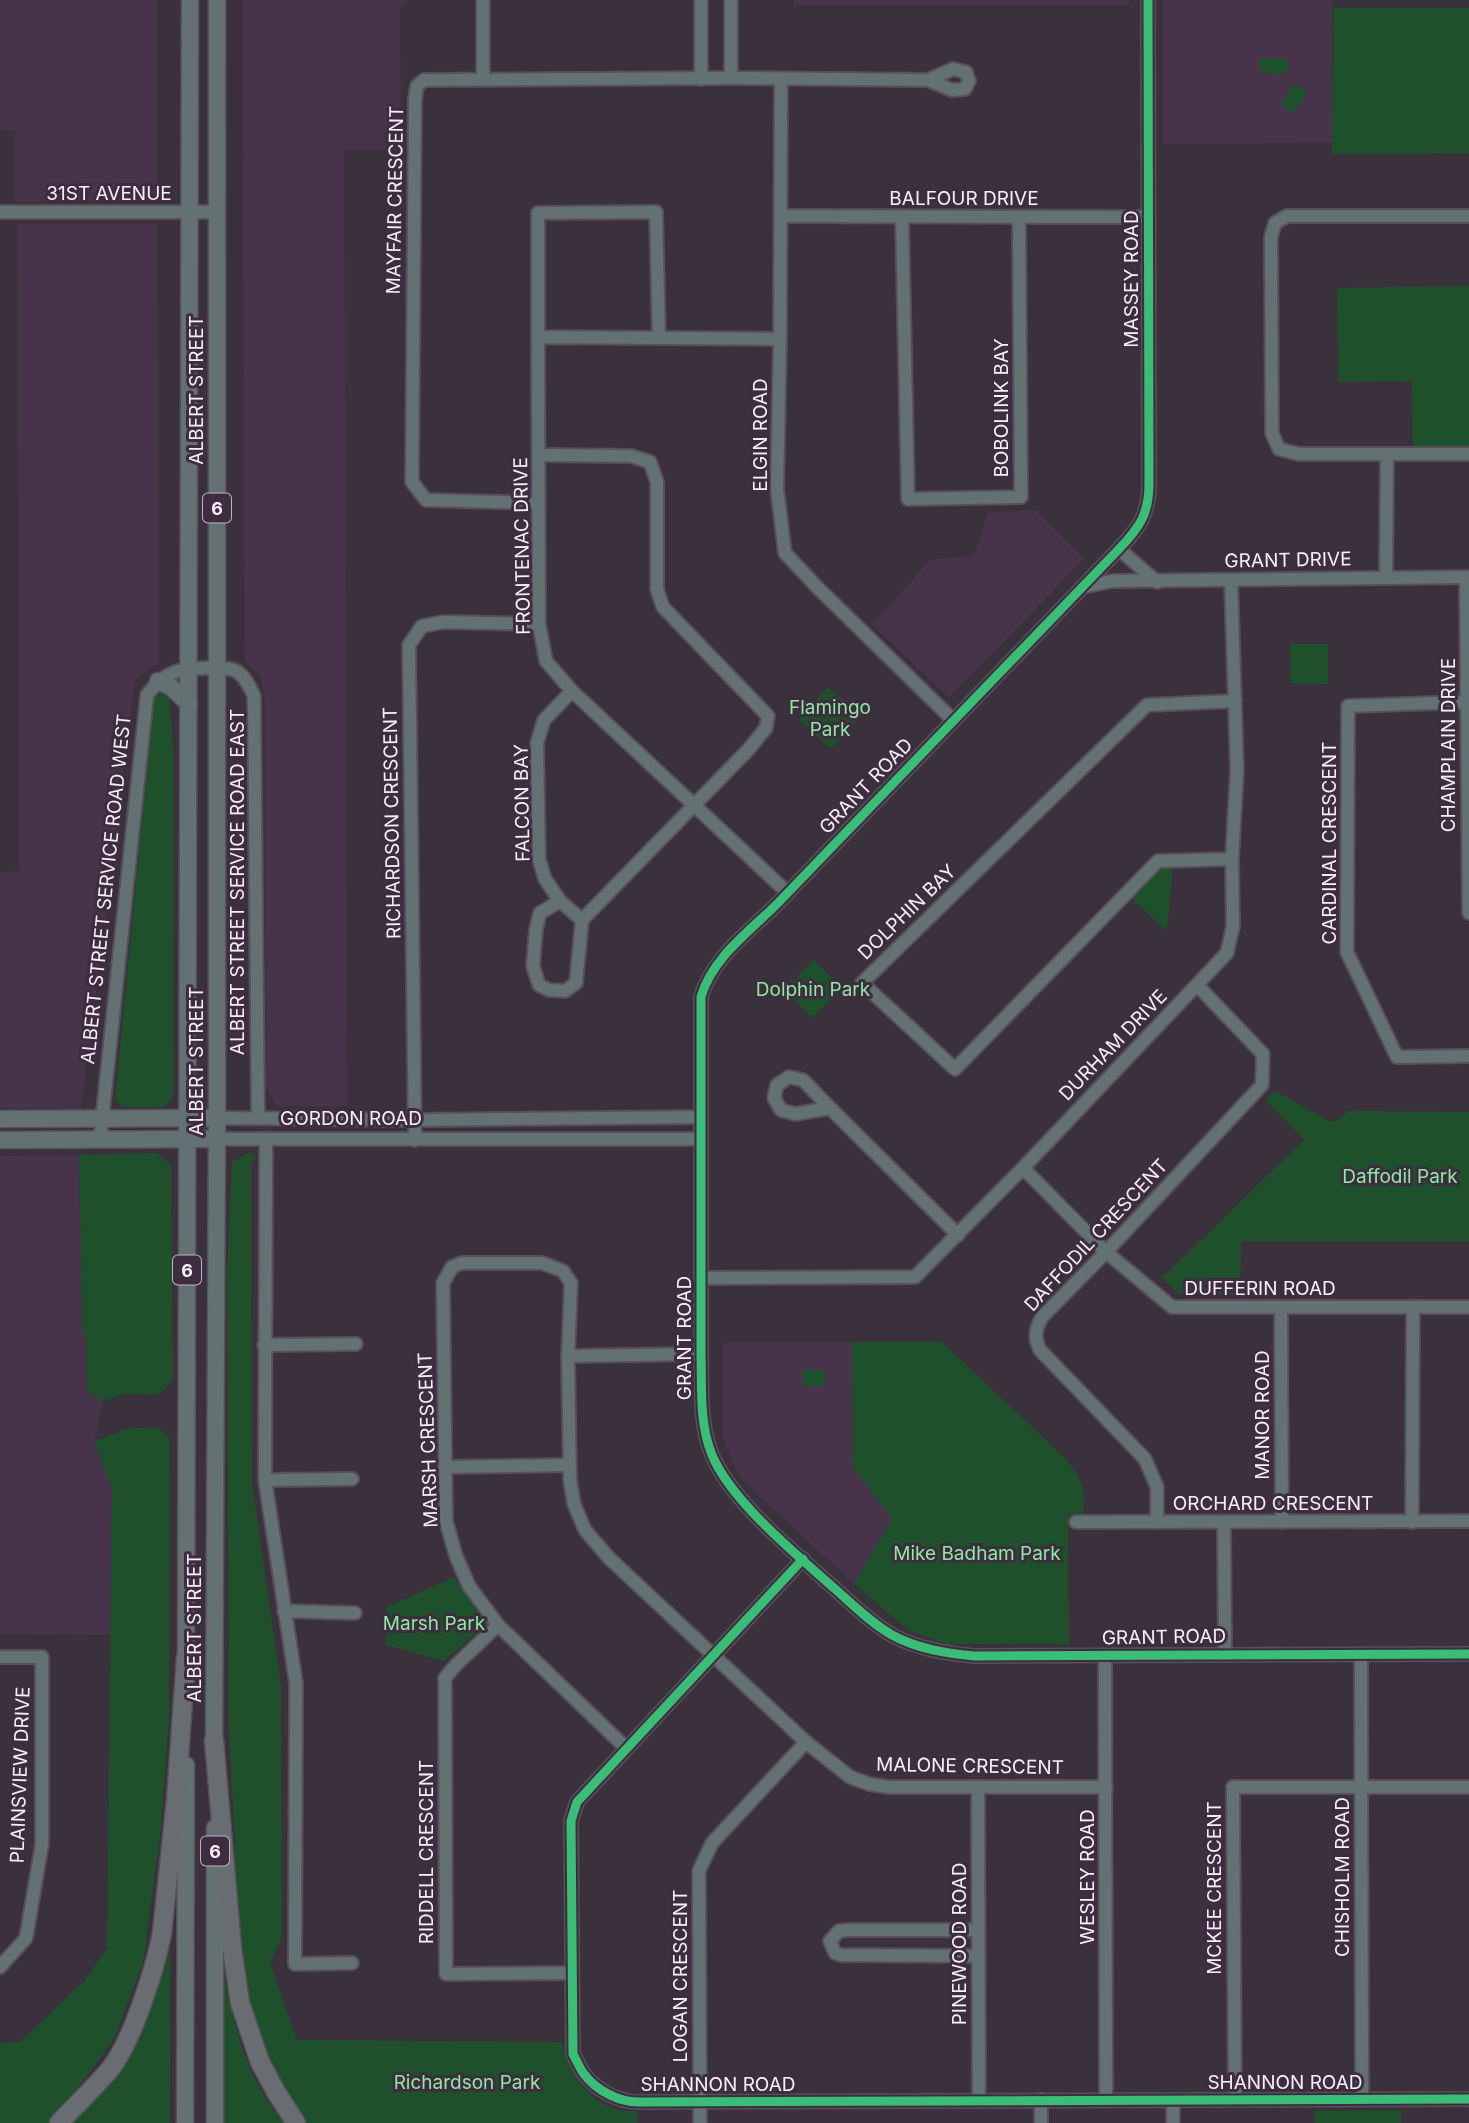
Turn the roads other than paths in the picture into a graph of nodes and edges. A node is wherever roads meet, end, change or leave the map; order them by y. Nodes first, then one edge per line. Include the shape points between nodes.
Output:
1 (190, 0) edge
2 (217, 0) edge
3 (483, 0) edge
4 (701, 0) edge
5 (731, 0) edge
6 (1148, 0) edge
7 (731, 78) junction
8 (483, 79) junction
9 (701, 79) junction
10 (781, 79) junction
11 (928, 80) dead end
12 (0, 212) edge
13 (189, 212) junction
14 (217, 212) junction
15 (781, 216) junction
16 (902, 216) junction
17 (1469, 216) edge
18 (1019, 217) junction
19 (1148, 217) junction
20 (538, 337) junction
21 (660, 338) junction
22 (780, 339) junction
23 (1387, 454) junction
24 (1469, 454) edge
25 (539, 455) junction
26 (538, 503) junction
27 (1119, 549) junction
28 (1467, 577) edge
29 (1386, 578) junction
30 (1231, 580) junction
31 (1157, 582) junction
32 (1080, 588) junction
33 (539, 624) junction
34 (189, 668) junction
35 (218, 668) junction
36 (158, 681) junction
37 (572, 691) junction
38 (1235, 701) junction
39 (1466, 702) junction
40 (189, 704) junction
41 (953, 720) junction
42 (694, 806) junction
43 (1232, 859) junction
44 (788, 893) junction
45 (561, 901) junction
46 (1469, 913) edge
47 (582, 920) junction
48 (1197, 985) junction
49 (1469, 1056) edge
50 (830, 1108) dead end
51 (701, 1117) junction
52 (188, 1118) junction
53 (218, 1118) junction
54 (258, 1118) junction
55 (562, 1118) junction
56 (0, 1119) edge
57 (102, 1119) junction
58 (415, 1119) junction
59 (100, 1139) junction
60 (188, 1139) junction
61 (217, 1139) junction
62 (265, 1139) junction
63 (562, 1139) junction
64 (701, 1139) junction
65 (0, 1140) edge
66 (415, 1140) junction
67 (1023, 1168) junction
68 (958, 1235) junction
69 (1106, 1252) junction
70 (702, 1278) junction
71 (1281, 1307) junction
72 (1413, 1307) junction
73 (1469, 1307) edge
74 (264, 1345) junction
75 (356, 1345) dead end
76 (701, 1354) junction
77 (568, 1356) junction
78 (569, 1465) junction
79 (445, 1466) junction
80 (352, 1479) dead end
81 (265, 1480) junction
82 (1469, 1521) edge
83 (1076, 1522) dead end
84 (1157, 1522) junction
85 (1282, 1522) junction
86 (1412, 1522) junction
87 (1224, 1523) junction
88 (803, 1559) junction
89 (284, 1611) junction
90 (355, 1613) dead end
91 (498, 1625) junction
92 (1225, 1654) junction
93 (1469, 1654) edge
94 (714, 1655) junction
95 (1360, 1655) junction
96 (1105, 1656) junction
97 (0, 1657) edge
98 (186, 1658) junction
99 (214, 1740) junction
100 (806, 1742) junction
101 (626, 1748) junction
102 (978, 1787) junction
103 (1106, 1787) junction
104 (1361, 1787) junction
105 (1469, 1787) edge
106 (978, 1930) junction
107 (978, 1956) junction
108 (352, 1963) dead end
109 (0, 1967) edge
110 (572, 1973) junction
111 (1106, 2099) junction
112 (1235, 2099) junction
113 (1363, 2099) junction
114 (1469, 2099) edge
115 (979, 2100) junction
116 (1041, 2100) junction
117 (1173, 2100) junction
118 (700, 2102) junction
119 (59, 2123) edge
120 (185, 2123) edge
121 (215, 2123) edge
122 (296, 2123) edge
123 (701, 2123) edge
124 (1041, 2123) edge
125 (1172, 2123) edge

1 - 13 main road, ALBERT STREET / 6
2 - 14 main road, ALBERT STREET / 6
3 - 8 street
4 - 9 street
5 - 7 street
6 - 19 street, MASSEY ROAD
7 - 9 street, MAYFAIR CRESCENT
7 - 10 street, MAYFAIR CRESCENT
8 - 9 street, MAYFAIR CRESCENT
8 - 26 street, MAYFAIR CRESCENT via 424,80 417,86 412,482 426,500
10 - 11 street, MAYFAIR CRESCENT
10 - 15 street, ELGIN ROAD
12 - 13 street, 31ST AVENUE
13 - 14 street, 31ST AVENUE
13 - 34 main road, ALBERT STREET / 6
14 - 35 main road, ALBERT STREET / 6
15 - 16 street, BALFOUR DRIVE
15 - 22 street, ELGIN ROAD
16 - 18 street, BALFOUR DRIVE
16 - 18 street, BOBOLINK BAY via 908,499 1021,497
17 - 23 street via 1287,216 1275,223 1271,237 1272,433 1279,449 1299,454
18 - 19 street, BALFOUR DRIVE
19 - 27 street, MASSEY ROAD via 1149,500 1137,530
20 - 21 street
20 - 21 street, FRONTENAC DRIVE via 538,213 656,212
20 - 25 street, FRONTENAC DRIVE
21 - 22 street
22 - 41 street, ELGIN ROAD via 778,489 785,553
23 - 24 street
23 - 29 street
25 - 26 street, FRONTENAC DRIVE
25 - 42 street via 631,456 650,461 657,482 657,589 663,607 768,716 766,728 748,750
26 - 33 street, FRONTENAC DRIVE
27 - 31 street
27 - 32 street, GRANT ROAD
28 - 29 street, GRANT DRIVE
28 - 39 street, CHAMPLAIN DRIVE
29 - 30 street, GRANT DRIVE
30 - 31 street, GRANT DRIVE
30 - 38 street, DURHAM DRIVE
31 - 32 street, GRANT DRIVE via 1112,581
32 - 41 street, GRANT ROAD
33 - 37 street, FRONTENAC DRIVE via 546,661
33 - 58 street, RICHARDSON CRESCENT via 433,624 422,626 409,645
34 - 35 street
34 - 36 street
34 - 40 main road, ALBERT STREET / 6
35 - 53 main road, ALBERT STREET / 6
35 - 54 street, ALBERT STREET SERVICE ROAD EAST via 235,670 254,696
36 - 40 main road
36 - 57 street, ALBERT STREET SERVICE ROAD WEST via 147,695
37 - 42 street, FRONTENAC DRIVE
37 - 45 street, FALCON BAY via 544,720 537,743 539,859 545,878
38 - 43 street, DURHAM DRIVE
38 - 43 street, DOLPHIN BAY via 1147,705 862,983 955,1069 1158,861
39 - 46 street, CHAMPLAIN DRIVE
39 - 49 street, CARDINAL CRESCENT via 1348,706 1347,952 1397,1057
40 - 52 main road, ALBERT STREET / 6
41 - 44 street, GRANT ROAD
42 - 44 street, FRONTENAC DRIVE
42 - 47 street
43 - 48 street, DURHAM DRIVE via 1233,926 1227,953
44 - 51 street, GRANT ROAD via 705,982 701,997
45 - 47 street, FALCON BAY
45 - 47 street via 540,913 533,966 539,985 565,991 576,983
48 - 67 street, DURHAM DRIVE
48 - 69 street, DAFFODIL CRESCENT via 1263,1054 1262,1085
50 - 68 street
51 - 55 street, GORDON ROAD
51 - 64 street, GRANT ROAD
52 - 53 main road, GORDON ROAD
52 - 57 main road, GORDON ROAD
52 - 60 main road, ALBERT STREET / 6
53 - 54 street, GORDON ROAD
53 - 61 main road, ALBERT STREET / 6
54 - 58 street, GORDON ROAD
55 - 58 street, GORDON ROAD
55 - 63 street
56 - 57 main road, GORDON ROAD
57 - 59 street, ALBERT STREET SERVICE ROAD WEST
58 - 66 street, RICHARDSON CRESCENT
59 - 60 main road, GORDON ROAD
59 - 65 main road, GORDON ROAD
60 - 61 main road, GORDON ROAD
60 - 98 main road, ALBERT STREET / 6
61 - 62 street, GORDON ROAD
61 - 99 main road, ALBERT STREET / 6
62 - 66 street, GORDON ROAD
62 - 74 street
63 - 64 street, GORDON ROAD
63 - 66 street, GORDON ROAD
64 - 70 street, GRANT ROAD
67 - 68 street, DURHAM DRIVE
67 - 69 street, DUFFERIN ROAD
68 - 70 street, DURHAM DRIVE via 915,1277
69 - 71 street, DUFFERIN ROAD via 1172,1307
69 - 84 street, DAFFODIL CRESCENT via 1042,1317 1035,1340 1145,1459 1157,1488
70 - 76 street, GRANT ROAD
71 - 72 street, DUFFERIN ROAD
71 - 85 street, MANOR ROAD
72 - 73 street, DUFFERIN ROAD
72 - 86 street
74 - 75 street
74 - 81 street
76 - 77 street
76 - 88 street, GRANT ROAD via 705,1435 722,1476
77 - 78 street, MARSH CRESCENT
77 - 79 street, MARSH CRESCENT via 571,1283 563,1270 542,1263 461,1263 452,1267 443,1283
78 - 79 street
78 - 94 street, MARSH CRESCENT via 574,1504 585,1530
79 - 91 street, MARSH CRESCENT via 446,1521 456,1556 469,1586
80 - 81 street
81 - 89 street
82 - 86 street, ORCHARD CRESCENT
83 - 84 street, ORCHARD CRESCENT
84 - 87 street, ORCHARD CRESCENT
85 - 86 street, ORCHARD CRESCENT
85 - 87 street, ORCHARD CRESCENT
87 - 92 street
88 - 94 street, SHANNON ROAD
88 - 96 street, GRANT ROAD via 865,1615 915,1646 974,1656
89 - 90 street
89 - 108 street via 296,1683 295,1964
91 - 101 street, MARSH CRESCENT
91 - 110 street, RIDDELL CRESCENT via 445,1678 446,1974
92 - 95 street, GRANT ROAD
92 - 96 street, GRANT ROAD
93 - 95 street, GRANT ROAD
94 - 100 street, MALONE CRESCENT
94 - 101 street, SHANNON ROAD
95 - 104 street, CHISHOLM ROAD
96 - 103 street, WESLEY ROAD
97 - 109 street, PLAINSVIEW DRIVE via 43,1657 41,1844 26,1938
98 - 119 highway via 176,1800 158,1951 128,2039 111,2067
98 - 120 main road, ALBERT STREET / 6
99 - 121 main road, ALBERT STREET / 6
99 - 122 highway via 240,2003 260,2062
100 - 102 street, MALONE CRESCENT via 849,1777 869,1784
100 - 118 street, LOGAN CRESCENT via 712,1843 699,1871
101 - 110 street, SHANNON ROAD via 577,1802 571,1821
102 - 103 street, MALONE CRESCENT
102 - 106 street, PINEWOOD ROAD
103 - 111 street, WESLEY ROAD
104 - 105 street, MCKEE CRESCENT
104 - 112 street, MCKEE CRESCENT via 1233,1787
104 - 113 street, CHISHOLM ROAD
106 - 107 street, PINEWOOD ROAD
106 - 107 street via 847,1930 839,1931 830,1941 841,1955
107 - 115 street, PINEWOOD ROAD
110 - 118 street, SHANNON ROAD via 573,2054 585,2076 609,2095 630,2102
111 - 116 street, SHANNON ROAD
111 - 117 street, SHANNON ROAD
112 - 113 street, SHANNON ROAD
112 - 117 street, SHANNON ROAD
113 - 114 street, SHANNON ROAD
115 - 116 street, SHANNON ROAD
115 - 118 street, SHANNON ROAD
116 - 124 street
117 - 125 street
118 - 123 street, LOGAN CRESCENT

